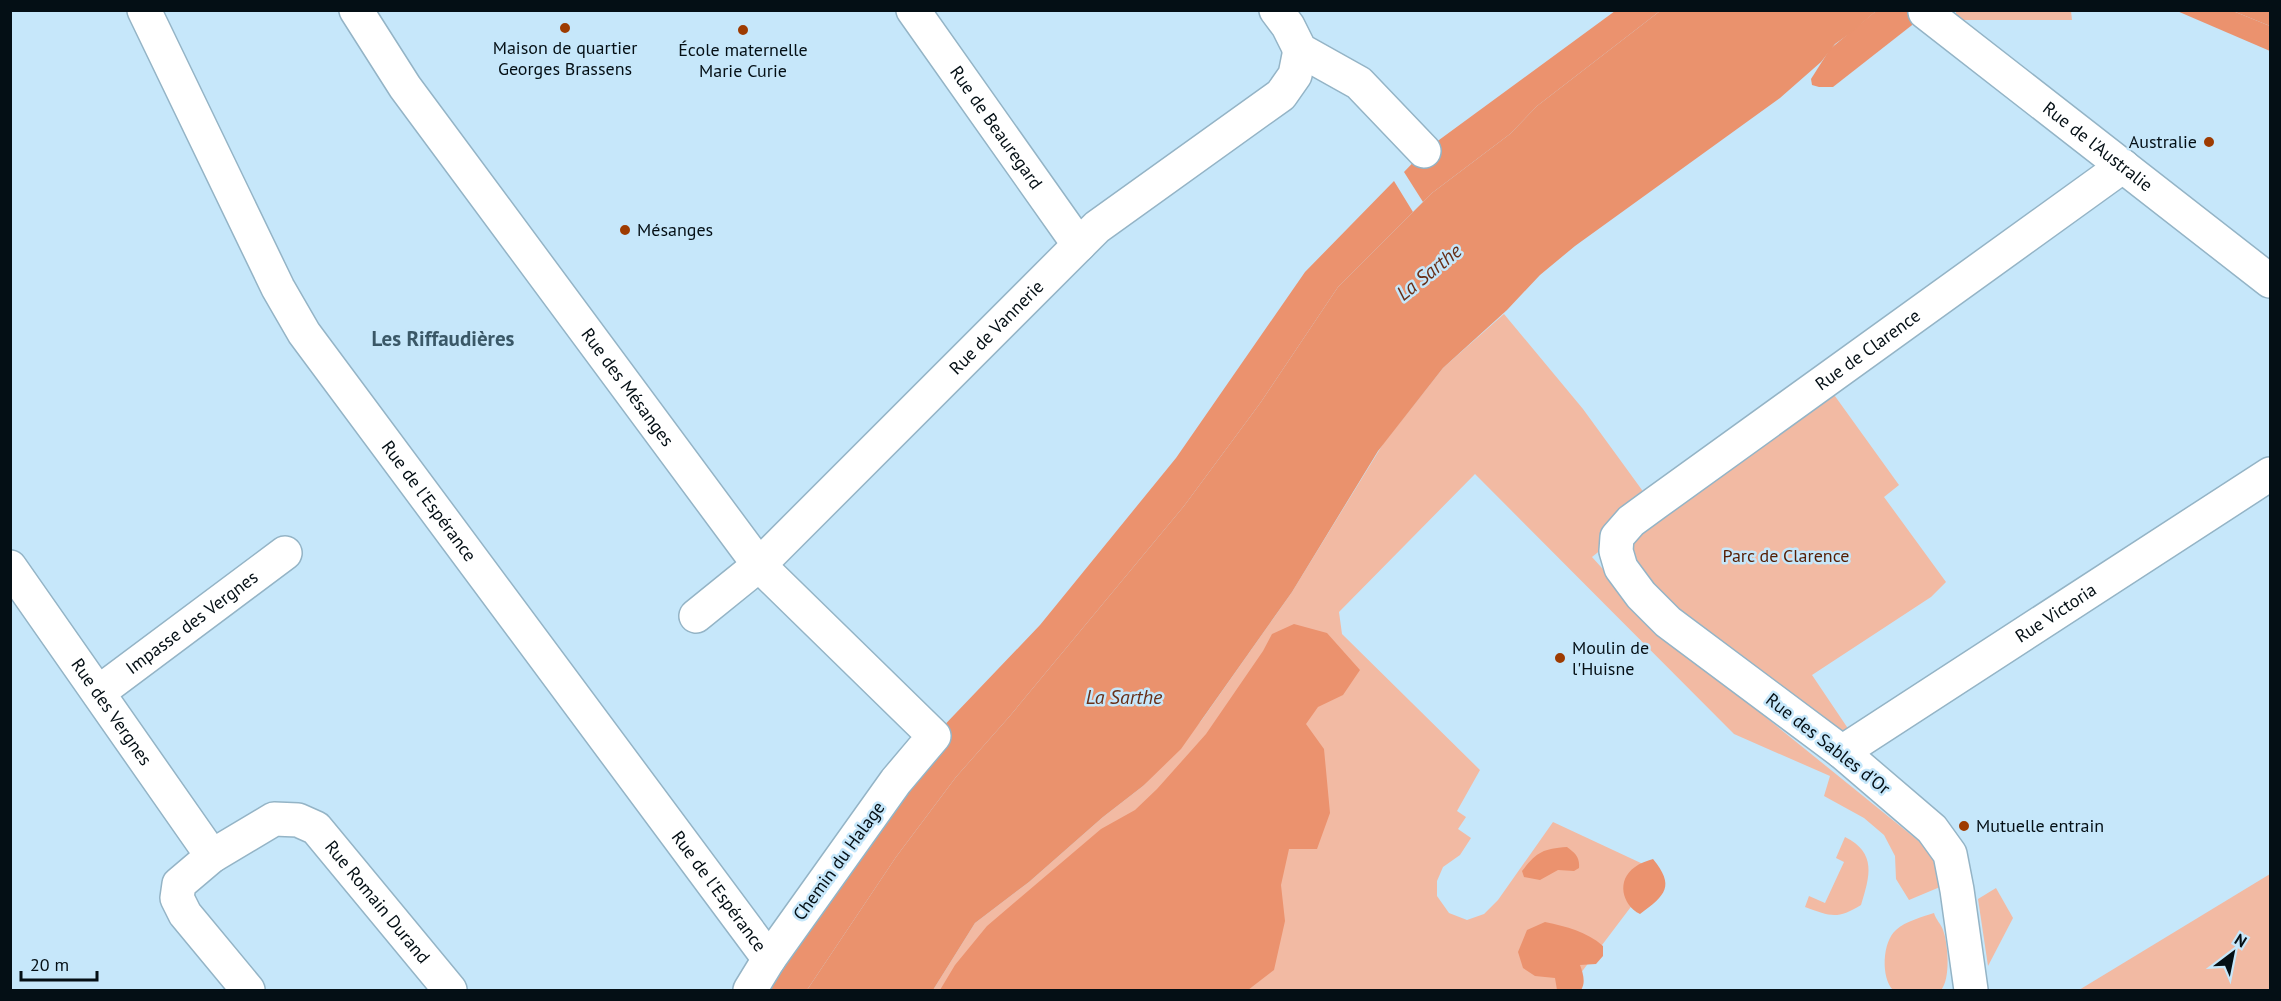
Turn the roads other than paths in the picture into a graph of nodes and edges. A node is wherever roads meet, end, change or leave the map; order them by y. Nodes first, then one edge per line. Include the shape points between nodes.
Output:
1 (144, 10) edge
2 (356, 10) edge
3 (913, 10) edge
4 (1275, 10) edge
5 (1925, 12) dead end
6 (1300, 50) junction
7 (1424, 152) dead end
8 (2123, 166) junction
9 (1079, 245) junction
10 (2271, 281) edge
11 (2271, 474) edge
12 (1617, 537) joint
13 (285, 554) dead end
14 (759, 565) junction
15 (10, 567) edge
16 (696, 616) dead end
17 (99, 692) junction
18 (934, 736) joint
19 (1842, 752) junction
20 (212, 856) junction
21 (769, 959) junction
22 (248, 990) edge
23 (450, 990) edge
24 (750, 990) edge
25 (1971, 990) edge

1 - 21 street, Rue de l'Espérance via 278,288 304,333
2 - 14 street, Rue des Mésanges via 405,87
3 - 9 street, Rue de Beauregard
4 - 6 street
5 - 8 street, Rue de l'Australie
6 - 7 street via 1359,83
6 - 9 street, Rue de Vannerie via 1295,75 1281,95 1098,227
8 - 10 street, Rue de l'Australie
8 - 12 street, Rue de Clarence via 1631,521
9 - 14 street, Rue de Vannerie
11 - 19 street, Rue Victoria
12 - 19 street, Rue des Sables d'Or via 1621,568 1641,596 1668,622
13 - 17 street, Impasse des Vergnes
14 - 16 street, Rue de Vannerie
14 - 18 street, Rue des Mésanges
15 - 17 street, Rue des Vergnes
17 - 20 street, Rue des Vergnes
18 - 21 street, Chemin du Halage via 896,781
19 - 25 street, Rue des Sables d'Or via 1932,829 1950,854
20 - 22 street via 179,884 177,898 185,914
20 - 23 street, Rue Romain Durand via 274,819 298,820 316,828
21 - 24 street, Chemin du Halage

